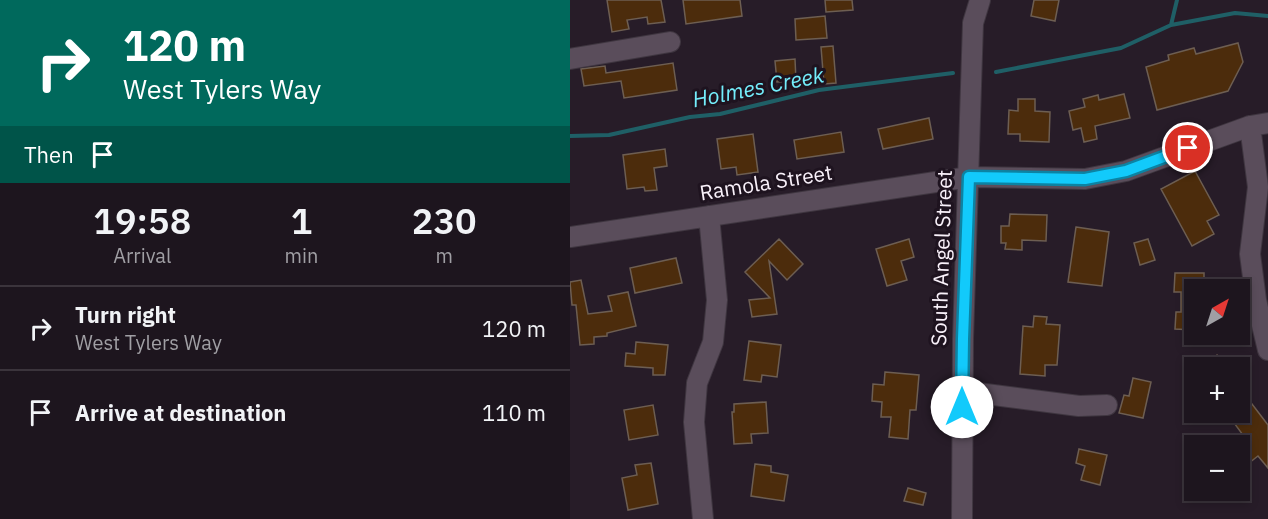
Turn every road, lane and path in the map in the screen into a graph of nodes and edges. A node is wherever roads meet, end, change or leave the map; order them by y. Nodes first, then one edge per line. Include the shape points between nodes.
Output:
1 (980, 0) edge
2 (670, 42) dead end
3 (570, 58) edge
4 (1259, 124) edge
5 (969, 177) junction
6 (709, 216) junction
7 (570, 237) edge
8 (1268, 350) edge
9 (962, 391) junction
10 (1107, 405) dead end
11 (703, 519) edge
12 (962, 519) edge

1 - 5 street, South Angel Street via 973,23
2 - 3 street
4 - 5 street, Ramola Street via 1126,171 1085,179
4 - 8 street via 1258,187 1250,254
5 - 6 street, Ramola Street
5 - 9 street, South Angel Street
6 - 7 street, Ramola Street
6 - 11 street via 717,300 713,342 697,383 694,422
9 - 10 street via 1078,406
9 - 12 street, South Angel Street

